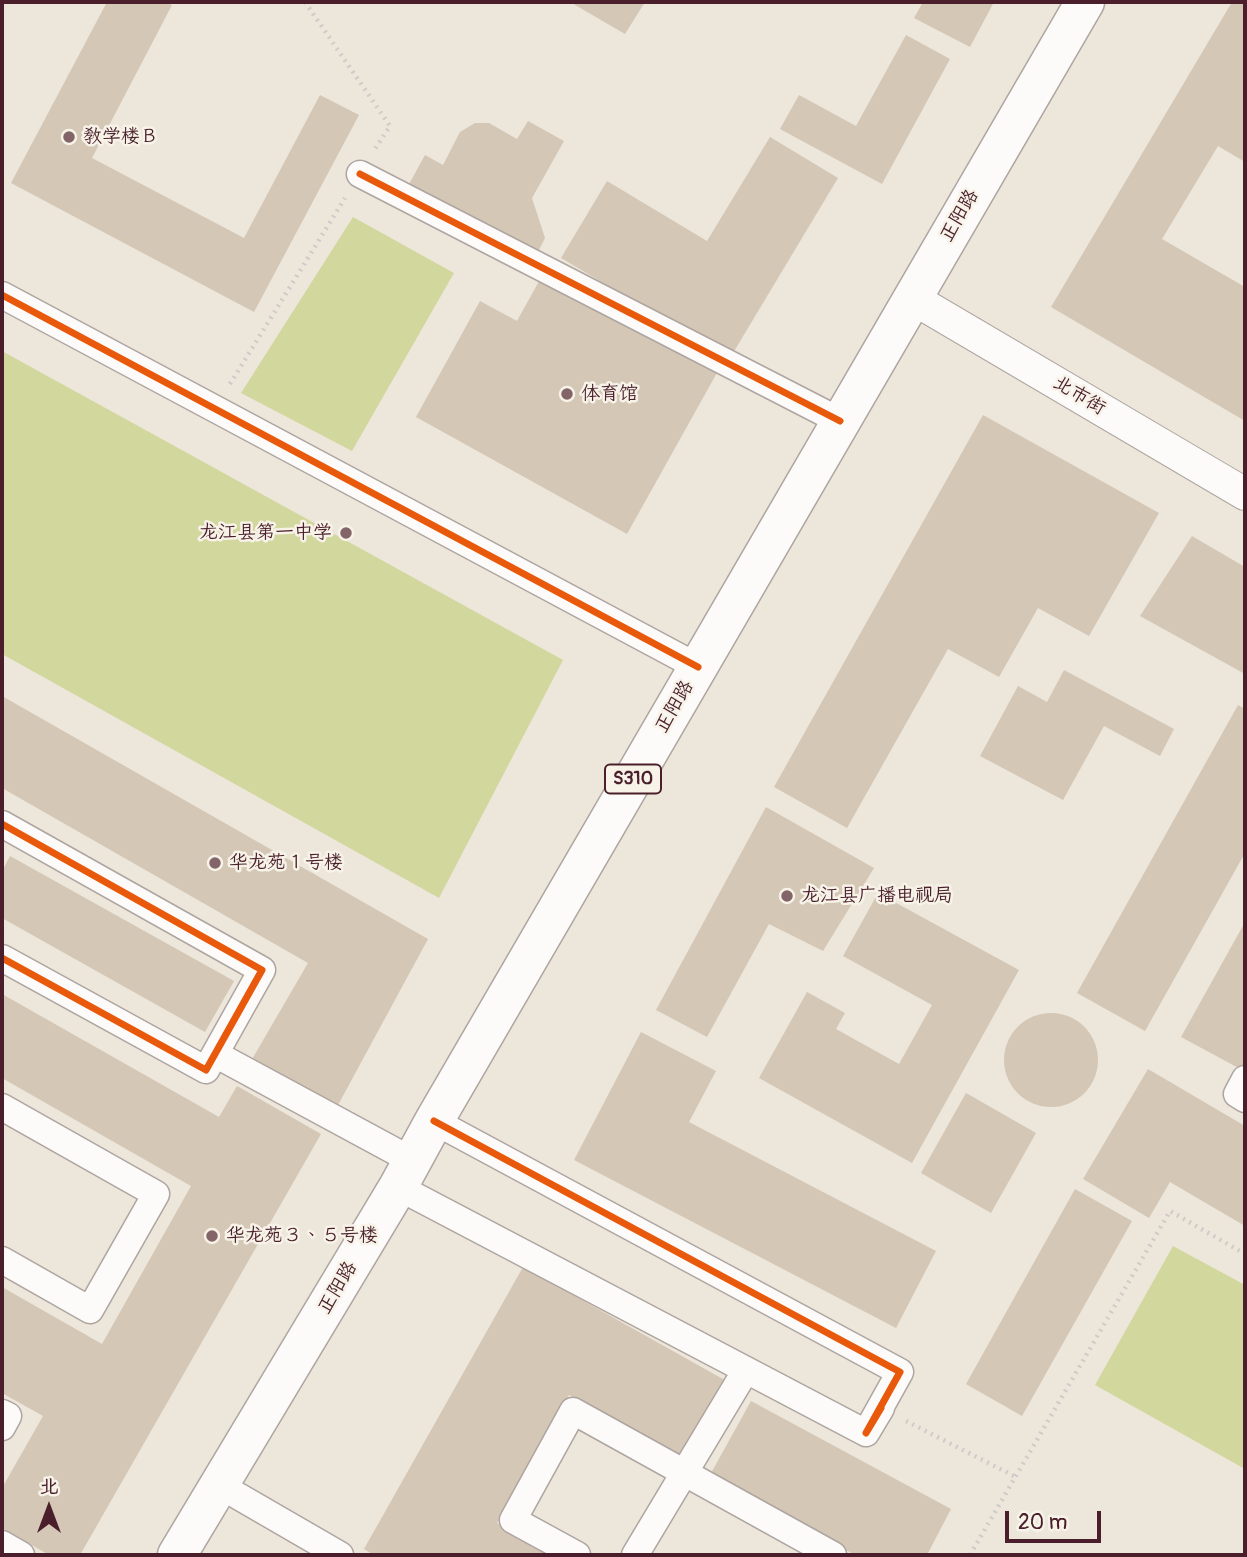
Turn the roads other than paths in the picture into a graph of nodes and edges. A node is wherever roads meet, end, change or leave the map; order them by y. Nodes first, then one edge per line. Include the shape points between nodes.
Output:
1 (1085, 2) edge
2 (360, 174) road end
3 (2, 295) edge
4 (912, 298) junction
5 (840, 421) junction
6 (1245, 494) edge
7 (698, 667) junction
8 (2, 825) edge
9 (2, 958) edge
10 (215, 1054) junction
11 (1245, 1079) edge
12 (1245, 1099) edge
13 (2, 1107) edge
14 (434, 1121) junction
15 (405, 1174) junction
16 (2, 1260) edge
17 (746, 1370) junction
18 (881, 1408) road end
19 (2, 1413) edge
20 (2, 1427) edge
21 (866, 1433) junction
22 (684, 1473) junction
23 (219, 1485) junction
24 (2, 1544) edge
25 (21, 1555) edge
26 (177, 1555) edge
27 (340, 1555) edge
28 (577, 1555) edge
29 (635, 1555) edge
30 (833, 1555) edge

1 - 4 main road, 正阳路 / S310
2 - 5 street
3 - 7 street
4 - 5 main road, 正阳路 / S310
4 - 6 street, 北市街
5 - 7 main road, 正阳路 / S310
7 - 14 main road, 正阳路 / S310
8 - 10 street via 262,971
9 - 10 street via 206,1070
10 - 15 street
11 - 12 street via 1237,1094
13 - 16 street via 156,1194 90,1310
14 - 15 main road, 正阳路 / S310
14 - 21 street via 900,1372
15 - 17 street
15 - 23 main road, 正阳路 / S310
17 - 21 street
17 - 22 street
18 - 21 street
19 - 20 street via 8,1416
22 - 28 street via 573,1411 513,1520
22 - 29 street
22 - 30 street
23 - 26 main road, 正阳路 / S310
23 - 27 street
24 - 25 street

